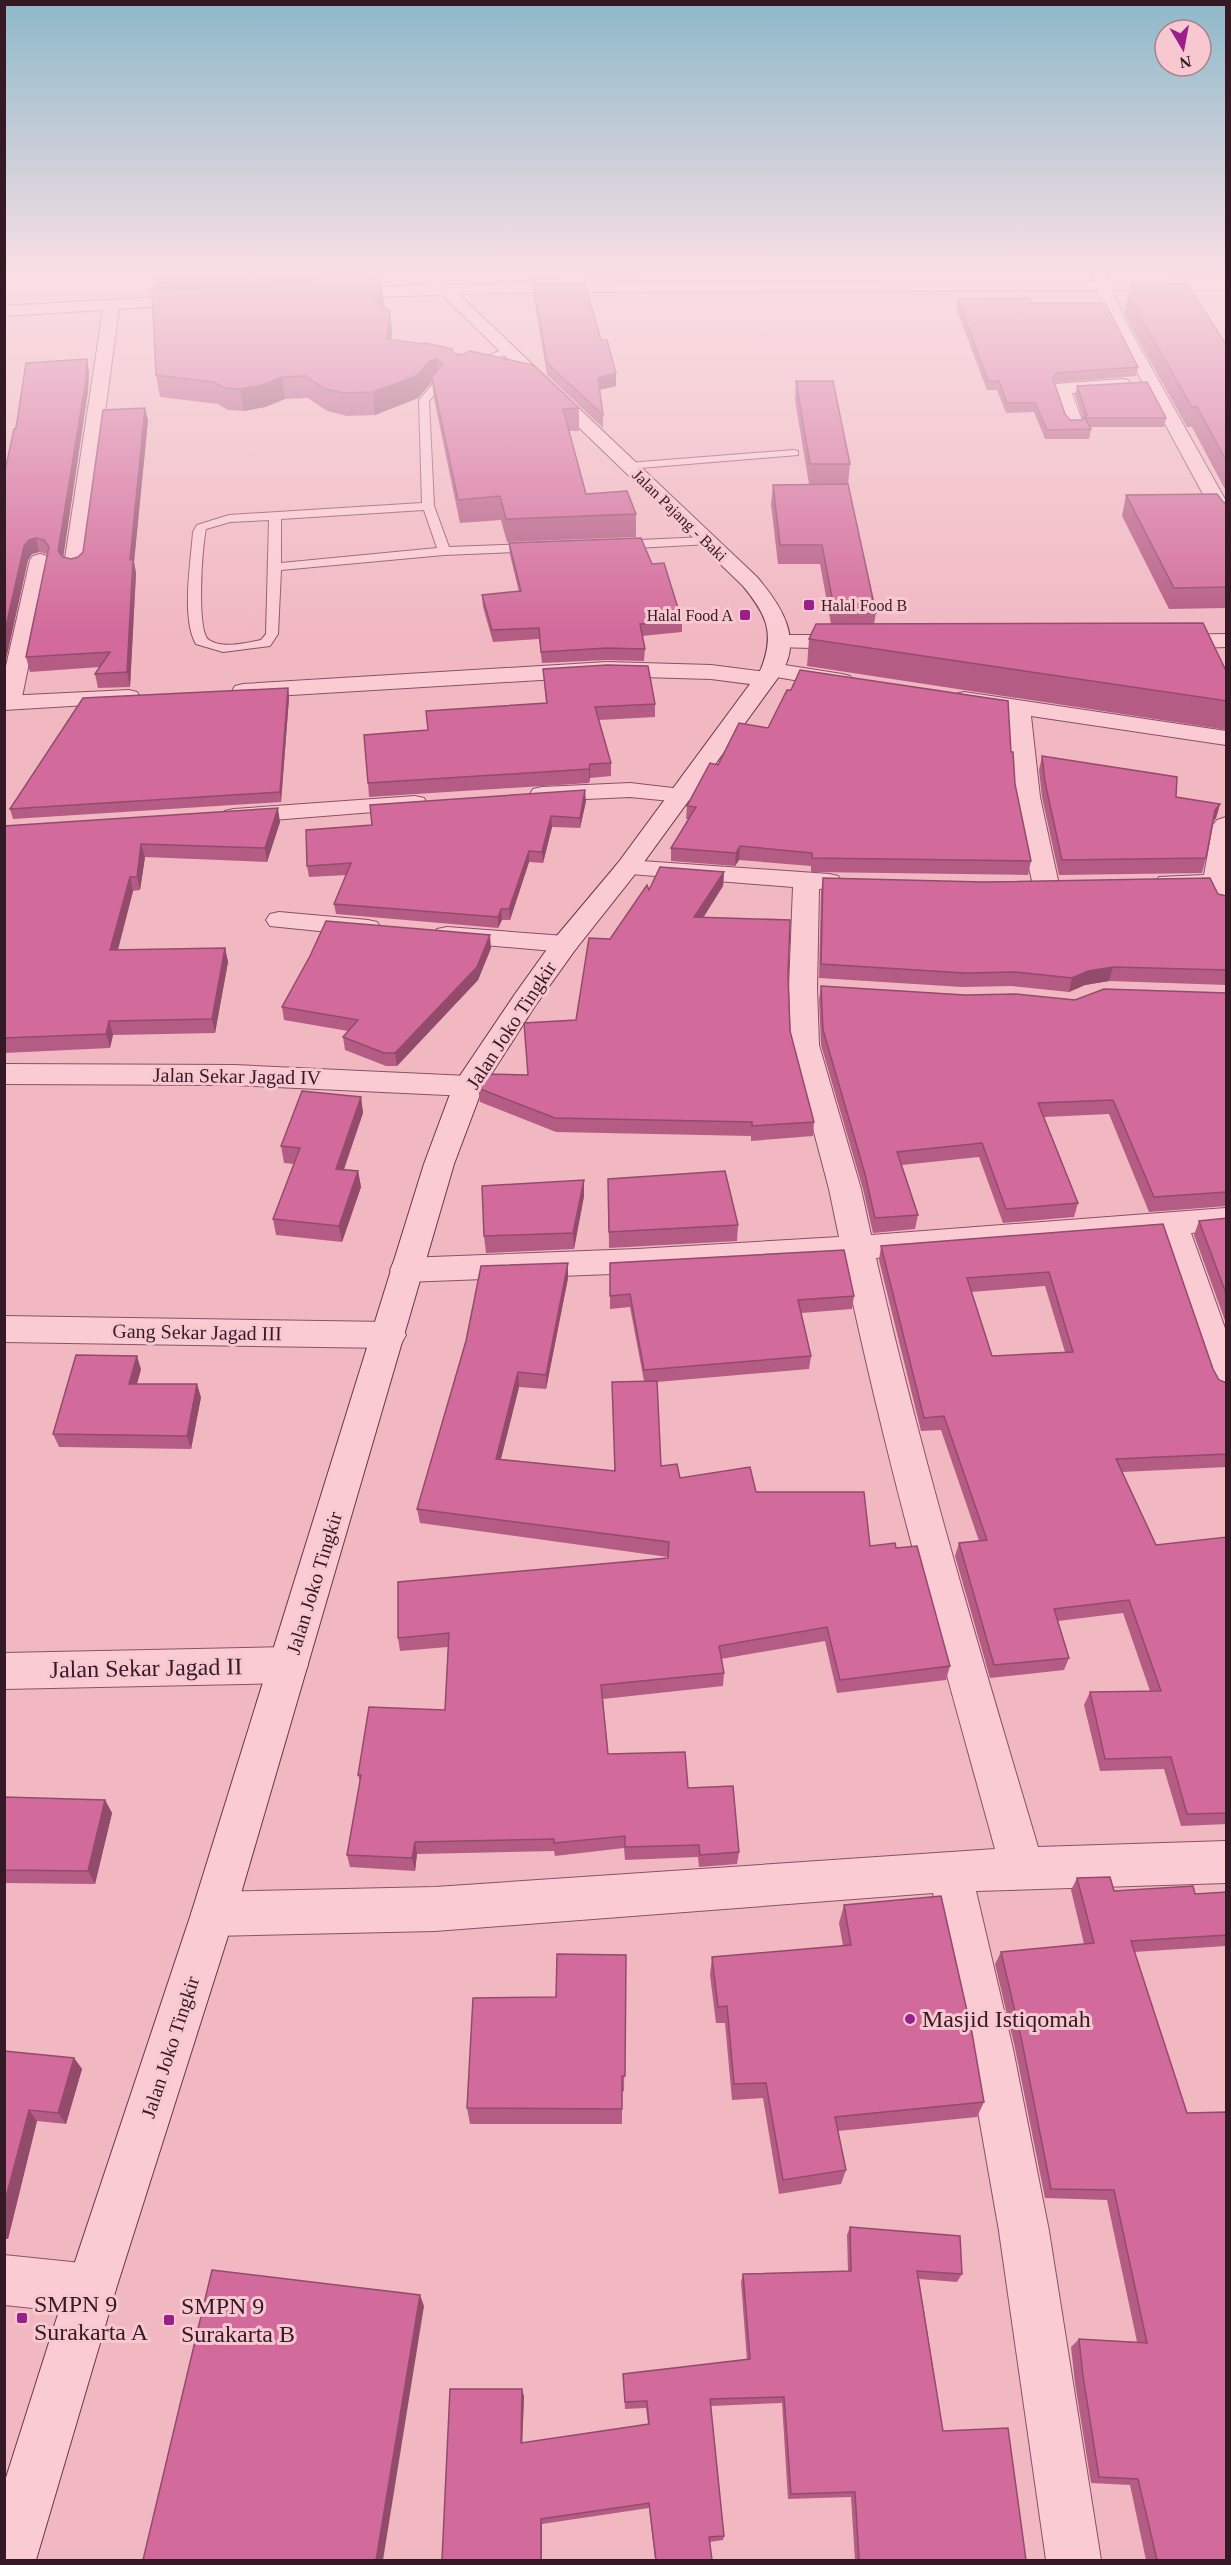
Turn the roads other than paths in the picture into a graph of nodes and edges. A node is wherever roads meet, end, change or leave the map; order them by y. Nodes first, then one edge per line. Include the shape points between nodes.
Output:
1 (99, 392) edge
2 (432, 392) edge
3 (550, 392) edge
4 (1063, 392) edge
5 (1158, 392) edge
6 (1074, 423) edge
7 (794, 453) dead end
8 (628, 466) junction
9 (428, 506) junction
10 (275, 518) junction
11 (1227, 518) edge
12 (705, 542) junction
13 (606, 545) edge
14 (548, 548) edge
15 (444, 551) junction
16 (40, 560) edge
17 (74, 565) edge
18 (275, 567) junction
19 (1227, 641) edge
20 (781, 642) junction
21 (873, 642) edge
22 (1144, 642) edge
23 (769, 674) junction
24 (861, 683) edge
25 (220, 692) edge
26 (940, 695) edge
27 (150, 696) edge
28 (7, 703) edge
29 (1019, 707) junction
30 (1227, 738) edge
31 (681, 795) junction
32 (523, 796) edge
33 (433, 802) edge
34 (213, 818) edge
35 (1227, 825) edge
36 (627, 868) junction
37 (806, 882) junction
38 (849, 882) edge
39 (1144, 883) edge
40 (1046, 885) edge
41 (1223, 890) edge
42 (279, 920) dead end
43 (388, 930) edge
44 (423, 933) edge
45 (565, 944) junction
46 (4, 1074) edge
47 (468, 1086) junction
48 (1227, 1219) edge
49 (1171, 1223) junction
50 (857, 1248) junction
51 (406, 1270) junction
52 (4, 1329) edge
53 (389, 1335) junction
54 (1227, 1382) edge
55 (288, 1665) junction
56 (4, 1671) edge
57 (1227, 1862) edge
58 (1022, 1867) junction
59 (950, 1871) junction
60 (213, 1914) junction
61 (4, 2280) edge
62 (91, 2289) junction
63 (8, 2560) edge
64 (1074, 2560) edge

1 - 17 street
2 - 9 lane via 424,400
3 - 8 street, Jalan Pajang - Baki
4 - 6 street
5 - 11 street
7 - 8 lane
8 - 12 street, Jalan Pajang - Baki
9 - 10 lane
9 - 15 lane
10 - 18 lane
10 - 18 lane via 229,519 201,527 195,609 201,641 233,648 264,643 272,634
12 - 13 lane
12 - 20 street, Jalan Pajang - Baki via 747,578 760,595 775,615
14 - 15 lane
15 - 18 lane
16 - 28 street
19 - 22 street
20 - 21 street
20 - 23 street via 780,656
23 - 24 street
23 - 25 street via 607,669
23 - 31 street, Jalan Joko Tingkir
26 - 29 street
27 - 28 street
29 - 30 street
29 - 40 street via 1026,801
31 - 32 street via 630,790
31 - 36 street, Jalan Joko Tingkir
33 - 34 street
35 - 41 street
36 - 37 street
36 - 45 street, Jalan Joko Tingkir
37 - 38 street
37 - 50 street via 814,989 805,1045
39 - 41 street
42 - 43 street
44 - 45 street
45 - 47 street, Jalan Joko Tingkir
46 - 47 street, Jalan Sekar Jagad IV via 235,1075
47 - 51 street, Jalan Joko Tingkir
48 - 49 street
49 - 50 street
49 - 54 street
50 - 51 street
50 - 58 street via 924,1527
51 - 53 street, Jalan Joko Tingkir
52 - 53 street, Gang Sekar Jagad III
53 - 55 street, Jalan Joko Tingkir
55 - 56 street, Jalan Sekar Jagad II
55 - 60 street, Jalan Joko Tingkir
57 - 58 street
58 - 59 street
59 - 60 street via 435,1909
59 - 64 street via 990,2049 1024,2230
60 - 62 street, Jalan Joko Tingkir
61 - 62 street
62 - 63 street, Jalan Joko Tingkir

